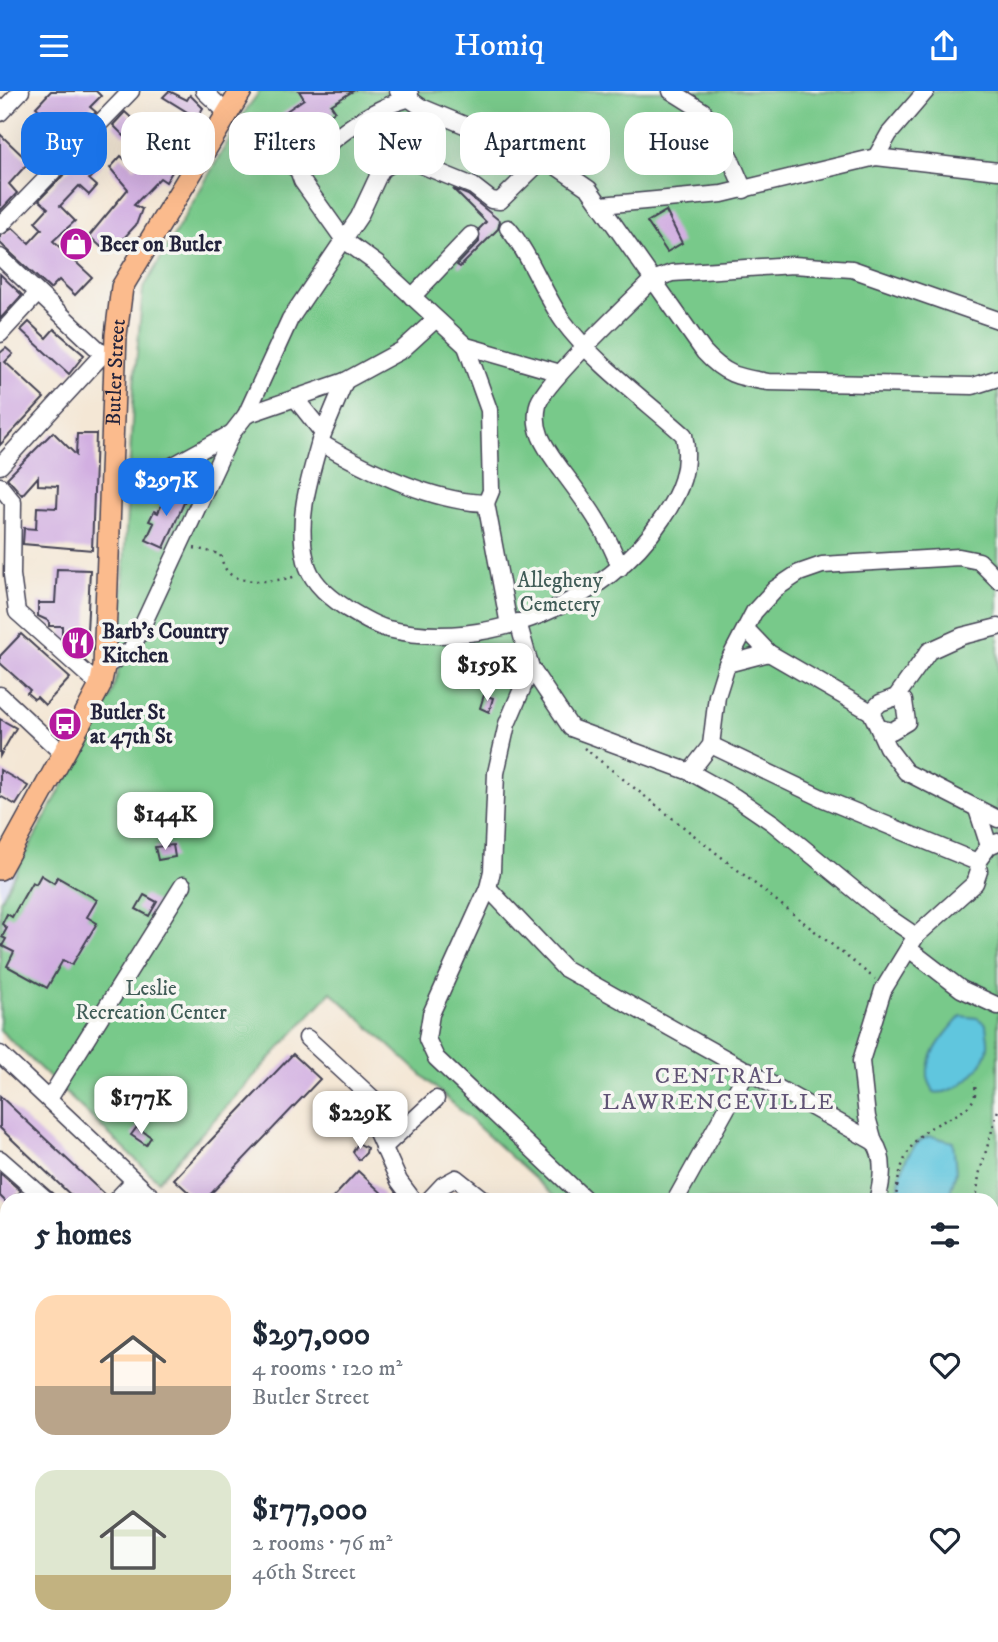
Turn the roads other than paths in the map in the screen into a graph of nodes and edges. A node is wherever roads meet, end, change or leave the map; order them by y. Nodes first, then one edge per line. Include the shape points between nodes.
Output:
1 (22, 91) edge
2 (131, 91) edge
3 (204, 91) edge
4 (241, 91) edge
5 (671, 91) edge
6 (926, 91) edge
7 (405, 94) edge
8 (226, 112) junction
9 (0, 113) edge
10 (460, 123) edge
11 (340, 135) edge
12 (876, 157) junction
13 (998, 171) edge
14 (300, 175) edge
15 (528, 175) edge
16 (531, 175) edge
17 (568, 175) edge
18 (744, 190) junction
19 (601, 205) junction
20 (497, 215) dead end
21 (0, 226) edge
22 (508, 228) dead end
23 (471, 235) dead end
24 (344, 240) junction
25 (0, 257) edge
26 (652, 280) junction
27 (37, 294) junction
28 (412, 297) junction
29 (436, 319) junction
30 (998, 320) edge
31 (0, 334) edge
32 (466, 346) junction
33 (587, 347) junction
34 (110, 355) junction
35 (560, 373) junction
36 (998, 378) edge
37 (345, 381) junction
38 (295, 398) junction
39 (246, 415) junction
40 (232, 433) junction
41 (322, 437) junction
42 (0, 466) edge
43 (113, 477) junction
44 (0, 486) edge
45 (486, 503) junction
46 (620, 568) junction
47 (998, 580) edge
48 (514, 623) junction
49 (998, 627) edge
50 (747, 629) junction
51 (769, 653) junction
52 (727, 664) junction
53 (531, 668) junction
54 (102, 676) junction
55 (896, 697) junction
56 (1, 698) edge
57 (871, 712) junction
58 (879, 728) junction
59 (711, 745) junction
60 (63, 754) junction
61 (690, 772) junction
62 (976, 809) junction
63 (998, 818) edge
64 (994, 844) edge
65 (3, 855) edge
66 (977, 862) junction
67 (183, 885) dead end
68 (488, 888) junction
69 (912, 942) junction
70 (998, 1006) edge
71 (307, 1038) dead end
72 (0, 1054) edge
73 (748, 1070) junction
74 (49, 1099) junction
75 (436, 1099) dead end
76 (351, 1104) dead end
77 (405, 1128) junction
78 (874, 1142) junction
79 (383, 1148) junction
80 (0, 1159) edge
81 (134, 1181) junction
82 (39, 1193) edge
83 (123, 1193) edge
84 (147, 1193) edge
85 (408, 1193) edge
86 (436, 1193) edge
87 (476, 1193) edge
88 (579, 1193) edge
89 (679, 1193) edge
90 (878, 1193) edge

1 - 9 street
2 - 21 street
3 - 8 street
4 - 8 main road, Butler Street
5 - 18 street via 702,111 720,135
6 - 12 street via 889,134
7 - 10 street via 421,107
7 - 11 street
8 - 34 main road, Butler Street via 122,287
12 - 13 street
12 - 18 street
14 - 24 street
15 - 24 street via 500,201 491,201 473,186 409,160 396,161 381,170
16 - 20 street
17 - 19 street via 589,189
18 - 19 street
19 - 26 street
22 - 33 street via 521,243 563,321
23 - 28 street
24 - 28 street
24 - 39 street via 290,319
25 - 27 street
26 - 30 street via 672,273 793,265 852,269
26 - 33 street
26 - 36 street via 704,352 720,369 736,376 768,382 973,386
27 - 31 street
27 - 34 street
28 - 29 street
29 - 32 street
29 - 37 street via 402,350
32 - 35 street
32 - 45 street via 489,410 491,491
33 - 35 street
33 - 46 street via 684,435 687,449 685,474 675,500 649,540
34 - 42 street
34 - 43 main road, Butler Street
35 - 46 street via 538,403 537,429 606,531
37 - 38 street
37 - 41 street
38 - 39 street
38 - 41 street
39 - 40 street
40 - 43 street via 152,477
40 - 54 street via 131,650
41 - 45 street via 367,469
41 - 48 street via 304,510 304,541 314,580 340,604 388,629 456,635
43 - 54 main road, Butler Street
44 - 54 street via 13,502 12,575 17,612
45 - 48 street
46 - 48 street via 534,618
47 - 50 street via 979,561 959,557 822,565 775,589 754,612
48 - 53 street
49 - 55 street via 929,651
50 - 51 street
50 - 52 street
51 - 52 street
51 - 57 street
52 - 59 street via 717,696
53 - 61 street via 571,728
53 - 68 street via 507,724 496,773
54 - 60 main road, Butler Street
55 - 57 street
55 - 58 street via 904,701 907,722 892,731
56 - 60 street
57 - 58 street
58 - 62 street via 906,772
59 - 61 street
59 - 66 street via 824,799
60 - 65 main road, Butler Street
61 - 69 street via 773,823
62 - 63 street
62 - 64 street
64 - 66 street
66 - 69 street via 975,883
67 - 74 street
68 - 73 street via 564,968
68 - 88 street via 430,1014 427,1039 436,1058
69 - 70 street via 961,989
69 - 78 street via 883,990 861,1061
71 - 77 street
72 - 74 street
73 - 78 street
73 - 89 street
74 - 81 street
75 - 77 street
76 - 79 street via 374,1126
77 - 79 street
78 - 90 street via 880,1149 882,1168
79 - 85 street
80 - 82 street
81 - 83 street
81 - 84 street
86 - 87 street via 451,1179 459,1179

